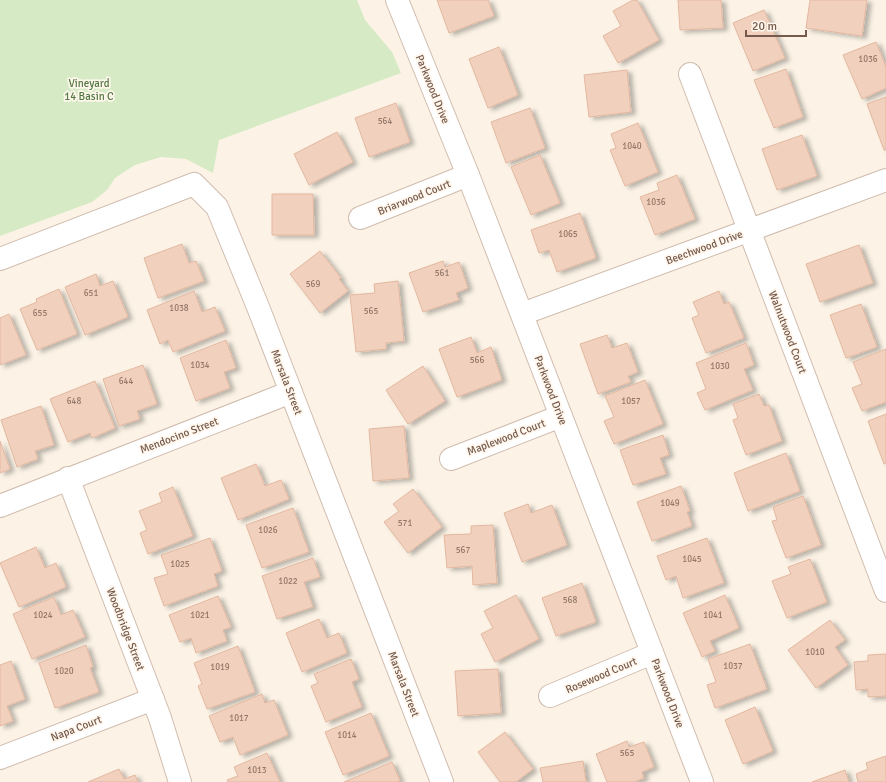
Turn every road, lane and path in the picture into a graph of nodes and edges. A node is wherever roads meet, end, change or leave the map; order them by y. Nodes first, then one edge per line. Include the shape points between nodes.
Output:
1 (397, 0) edge
2 (690, 74) dead end
3 (468, 176) junction
4 (886, 180) edge
5 (360, 218) dead end
6 (750, 230) junction
7 (0, 259) edge
8 (522, 314) junction
9 (291, 392) junction
10 (561, 416) junction
11 (451, 458) dead end
12 (68, 478) junction
13 (0, 506) edge
14 (886, 591) edge
15 (652, 654) junction
16 (550, 696) dead end
17 (153, 699) junction
18 (0, 758) edge
19 (180, 782) edge
20 (442, 782) edge
21 (702, 782) edge

1 - 3 street, Parkwood Drive
2 - 6 street, Walnutwood Court
3 - 5 street, Briarwood Court
3 - 8 street, Parkwood Drive
4 - 6 street, Beechwood Drive
6 - 8 street, Beechwood Drive
6 - 14 street, Walnutwood Court
7 - 9 street, Marsala Street via 194,184 217,208
8 - 10 street, Parkwood Drive
9 - 12 street, Mendocino Street
9 - 20 street, Marsala Street
10 - 11 street, Maplewood Court
10 - 15 street, Parkwood Drive
12 - 13 street, Mendocino Street
12 - 17 street, Woodbridge Street
15 - 16 street, Rosewood Court
15 - 21 street, Parkwood Drive
17 - 18 street, Napa Court
17 - 19 street, Woodbridge Street

